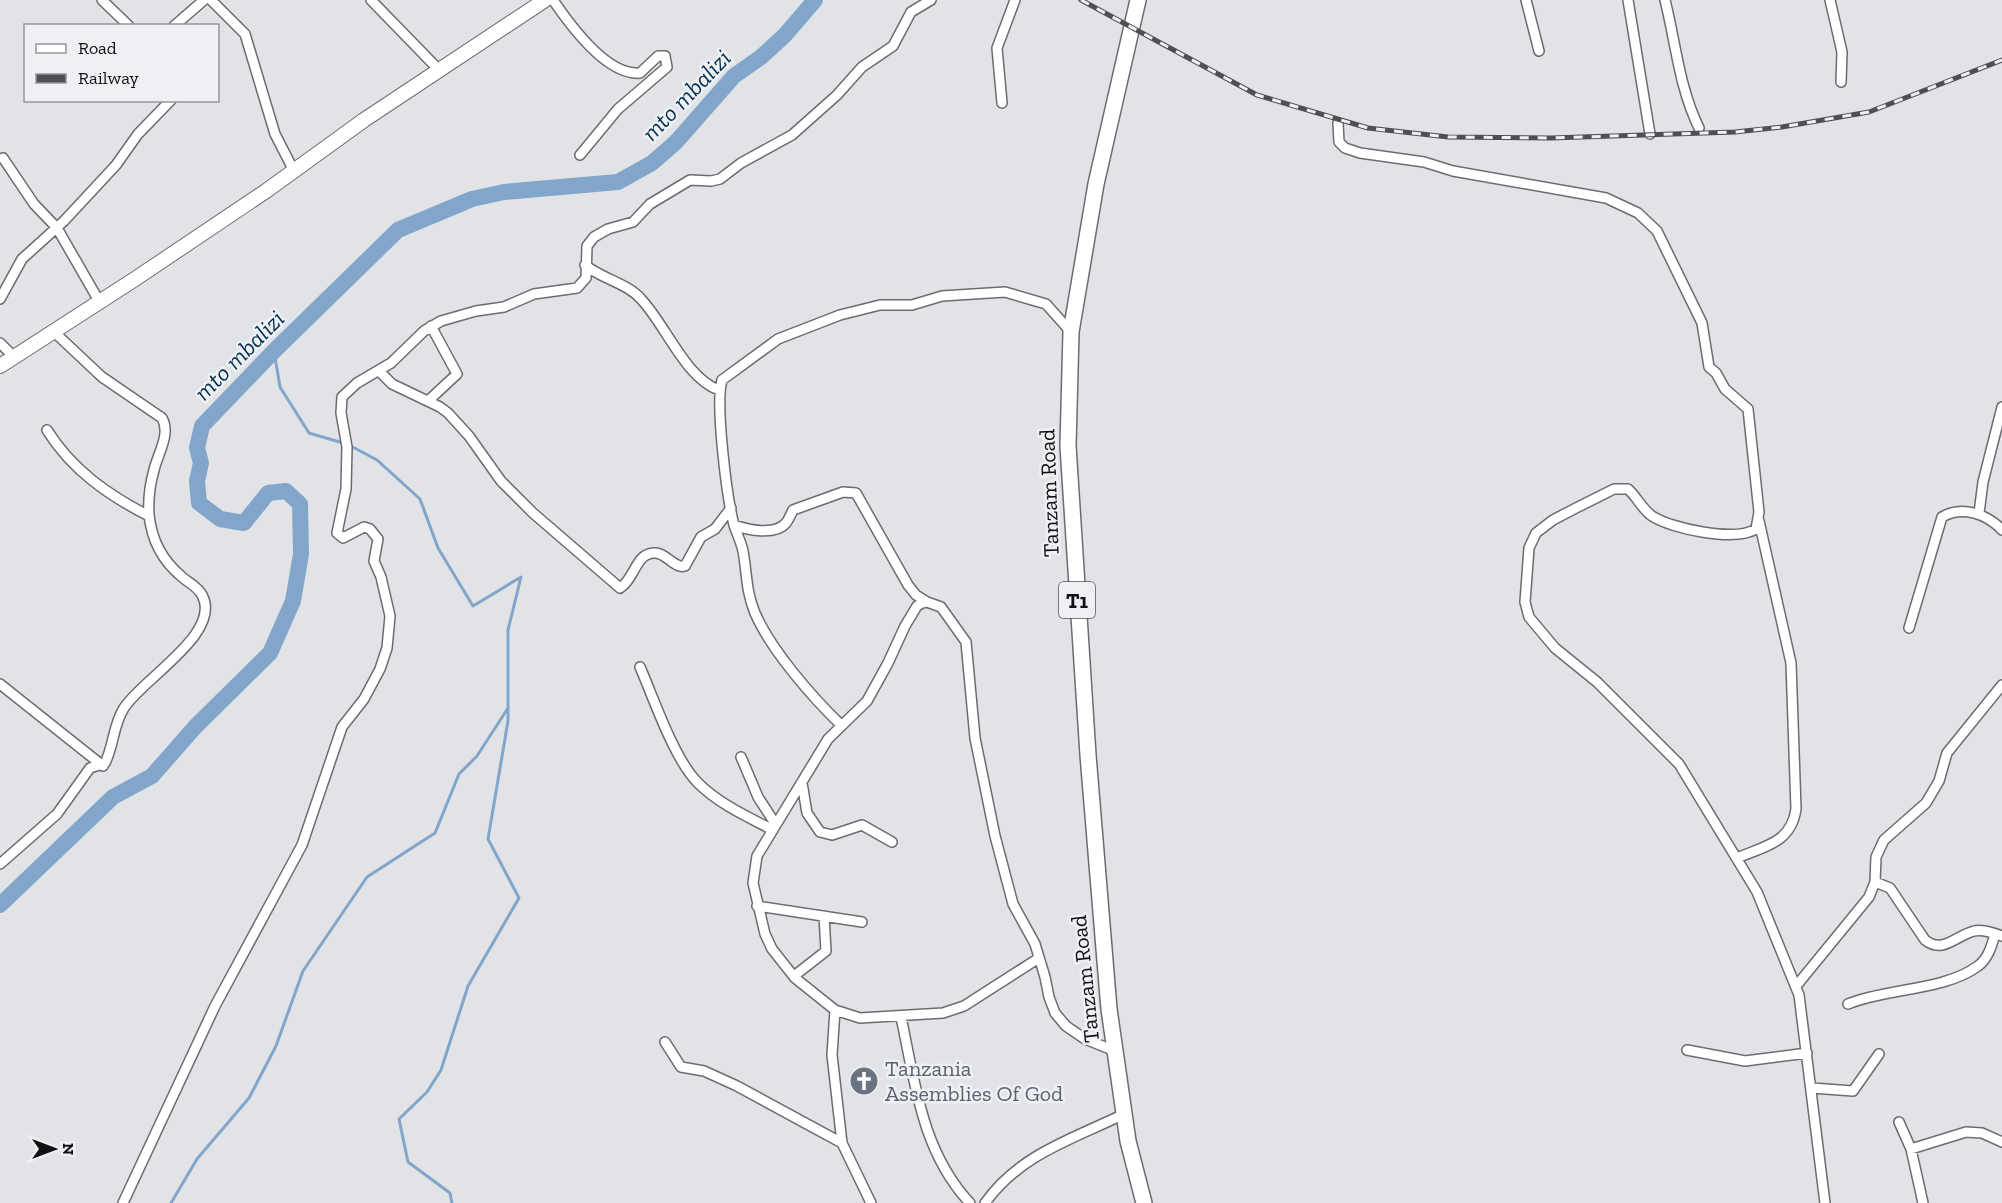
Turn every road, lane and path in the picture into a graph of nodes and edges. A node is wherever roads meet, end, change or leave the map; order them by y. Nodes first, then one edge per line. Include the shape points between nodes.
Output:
1 (102, 0) edge
2 (204, 0) edge
3 (211, 0) edge
4 (371, 0) edge
5 (545, 0) edge
6 (553, 0) edge
7 (931, 0) edge
8 (1015, 0) edge
9 (1138, 0) edge
10 (1526, 0) edge
11 (1628, 0) edge
12 (1665, 0) edge
13 (1830, 0) edge
14 (127, 24) edge
15 (176, 24) edge
16 (1539, 51) dead end
17 (440, 71) junction
18 (1841, 82) dead end
19 (169, 102) edge
20 (1002, 103) dead end
21 (1338, 123) dead end
22 (1699, 128) dead end
23 (1650, 134) dead end
24 (580, 155) dead end
25 (3, 158) dead end
26 (294, 171) junction
27 (57, 228) junction
28 (585, 265) junction
29 (0, 300) edge
30 (99, 301) junction
31 (431, 326) junction
32 (53, 331) junction
33 (1071, 332) junction
34 (0, 343) edge
35 (14, 357) junction
36 (0, 366) edge
37 (379, 371) junction
38 (719, 390) junction
39 (428, 401) junction
40 (2002, 407) edge
41 (47, 430) dead end
42 (731, 508) junction
43 (1979, 513) junction
44 (149, 516) junction
45 (1759, 521) junction
46 (734, 525) junction
47 (2002, 530) edge
48 (927, 602) junction
49 (1909, 628) dead end
50 (640, 667) dead end
51 (0, 684) edge
52 (2002, 685) edge
53 (841, 725) junction
54 (741, 757) dead end
55 (103, 766) junction
56 (802, 783) junction
57 (775, 828) junction
58 (892, 842) dead end
59 (1737, 858) junction
60 (0, 864) edge
61 (1875, 882) junction
62 (757, 906) junction
63 (824, 916) junction
64 (862, 922) dead end
65 (1999, 935) edge
66 (1039, 958) junction
67 (794, 976) junction
68 (1797, 985) junction
69 (1848, 1004) dead end
70 (835, 1010) junction
71 (901, 1017) junction
72 (665, 1042) dead end
73 (1687, 1050) dead end
74 (1115, 1051) junction
75 (1807, 1053) junction
76 (1879, 1054) dead end
77 (1812, 1088) junction
78 (1124, 1114) junction
79 (1899, 1122) dead end
80 (2002, 1142) edge
81 (842, 1143) junction
82 (1911, 1149) junction
83 (123, 1203) edge
84 (871, 1203) edge
85 (970, 1203) edge
86 (985, 1203) edge
87 (1144, 1203) edge
88 (1825, 1203) edge
89 (1923, 1203) edge

1 - 14 street
2 - 15 street
3 - 26 street via 245,34 274,134
4 - 17 street
5 - 17 main road
6 - 24 street via 594,50 624,71 640,73 658,56 667,60 667,67 618,109
7 - 28 street via 911,12 893,46 862,67 801,128 720,179 690,180 650,204 633,222 600,233 586,246
8 - 20 street via 996,48
9 - 33 highway, Tanzam Road / T1 via 1096,183
10 - 16 street
11 - 23 street
12 - 22 street via 1677,64
13 - 18 street via 1841,45
17 - 26 main road
19 - 27 street
21 - 45 street via 1339,142 1349,150 1606,198 1649,222 1702,323 1709,367 1749,412
25 - 27 street via 34,204
26 - 30 main road
27 - 29 street via 22,259
27 - 30 street
28 - 31 street via 585,281 577,288 528,296 504,307 465,313
28 - 38 street via 641,299 692,368 708,386
30 - 32 main road
31 - 37 street
31 - 39 street via 457,374
32 - 35 main road
32 - 44 street via 102,377 162,418 166,427 151,479
33 - 38 street via 1046,304 1005,292 942,296 912,305 880,304 778,339 732,370
33 - 74 highway, Tanzam Road / T1 via 1070,498
34 - 35 street
35 - 36 main road
37 - 39 street via 392,384
37 - 83 street via 348,390 341,403 347,444 346,489 337,533 343,538 364,527 378,539 374,561 390,616 384,658 364,699 342,727 302,845 215,1006
38 - 42 street
39 - 42 street via 458,423 501,481 533,513 620,588 641,558 650,553 685,566 701,537 716,529
40 - 43 street
41 - 44 street via 86,477
42 - 46 street
43 - 47 street
43 - 49 street via 1954,512 1942,517
44 - 55 street via 159,551 202,594 205,617 184,647 130,699 117,720
45 - 59 street via 1791,663 1796,809 1794,823 1786,835
45 - 59 street via 1754,531 1739,533 1673,526 1647,512 1628,489 1618,488 1543,526 1532,538 1526,577 1525,602 1535,625 1679,764
46 - 48 street via 774,529 783,525 795,508 843,492 856,493 896,565 916,595
46 - 53 street via 743,553 746,588 759,620 800,680
48 - 53 street via 917,606 867,701
48 - 66 street via 940,608 966,642 975,738 995,836 1013,904
50 - 57 street via 684,765 697,782 722,802
51 - 55 street
52 - 61 street via 1947,753 1939,781 1926,803 1884,840 1876,857
53 - 56 street
54 - 57 street
55 - 60 street via 90,768 57,814
56 - 57 street
56 - 58 street via 810,820 820,832 832,835 862,825
57 - 62 street via 755,861
59 - 68 street via 1757,891
61 - 65 street via 1890,888 1932,944 1940,946 1975,931
61 - 68 street via 1869,897
62 - 63 street
62 - 67 street via 772,949
63 - 64 street
63 - 67 street via 826,951
65 - 69 street via 1984,960 1966,972
66 - 71 street via 964,1006 943,1013
66 - 74 street via 1049,997 1060,1019 1085,1039
67 - 70 street
68 - 75 street
70 - 71 street via 860,1018
70 - 81 street via 832,1055
71 - 85 street via 932,1145
72 - 81 street via 681,1067 704,1071 737,1086
73 - 75 street via 1745,1061
74 - 78 highway, Tanzam Road / T1
75 - 77 street
76 - 77 street via 1853,1090
77 - 88 street
78 - 86 street via 1039,1154 1007,1178
78 - 87 highway, Tanzam Road / T1
79 - 82 street
80 - 82 street via 1982,1133 1966,1132
81 - 84 street
82 - 89 street

